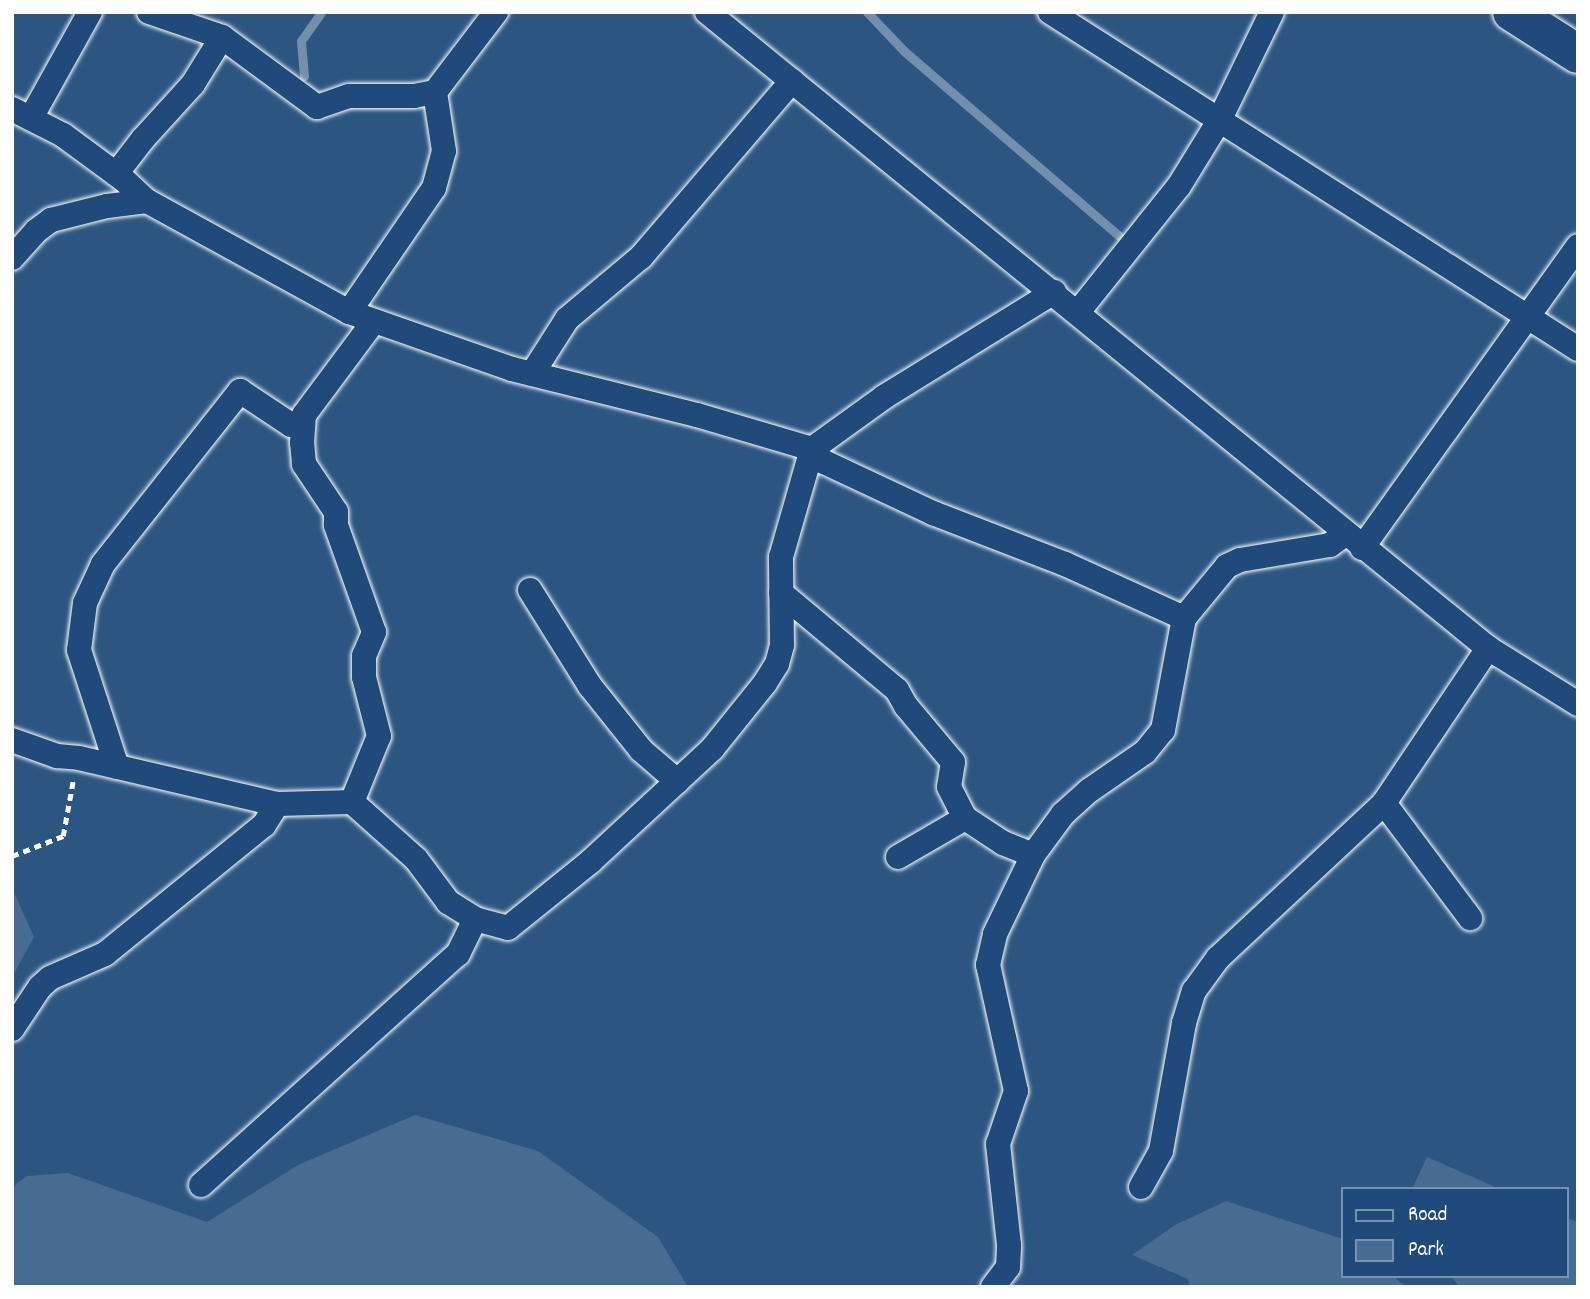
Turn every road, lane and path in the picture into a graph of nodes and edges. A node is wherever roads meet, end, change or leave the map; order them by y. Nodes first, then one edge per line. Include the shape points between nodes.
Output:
1 (90, 12) edge
2 (149, 12) edge
3 (496, 12) edge
4 (707, 12) edge
5 (1051, 12) edge
6 (1272, 12) edge
7 (1512, 12) edge
8 (222, 37) junction
9 (1578, 54) edge
10 (792, 81) junction
11 (435, 92) junction
12 (21, 113) edge
13 (1219, 121) junction
14 (116, 174) junction
15 (146, 201) junction
16 (1578, 246) edge
17 (12, 258) edge
18 (1054, 292) junction
19 (349, 312) junction
20 (1078, 312) junction
21 (1528, 317) junction
22 (374, 321) junction
23 (1578, 349) edge
24 (533, 374) junction
25 (303, 427) junction
26 (812, 449) junction
27 (1354, 541) junction
28 (530, 590) dead end
29 (781, 593) junction
30 (1184, 618) junction
31 (1488, 648) junction
32 (1578, 704) edge
33 (12, 740) edge
34 (79, 758) junction
35 (117, 767) junction
36 (677, 781) junction
37 (352, 802) junction
38 (1384, 803) junction
39 (277, 804) junction
40 (965, 818) junction
41 (1033, 855) junction
42 (12, 856) edge
43 (898, 857) dead end
44 (1469, 918) dead end
45 (475, 919) junction
46 (12, 1029) edge
47 (201, 1185) dead end
48 (1141, 1187) dead end
49 (993, 1287) edge

1 - 12 street
2 - 8 street
3 - 11 street
4 - 10 street
5 - 13 street
6 - 13 street
7 - 9 main road
8 - 11 street via 317,107 349,96
8 - 14 street via 193,84
10 - 18 street
10 - 24 street via 641,257 567,319
11 - 19 street via 444,151 434,188
12 - 14 street via 63,135
13 - 20 street via 1179,186
13 - 21 street
14 - 15 street
15 - 17 street via 51,220
15 - 19 street
16 - 21 street
18 - 20 street
18 - 26 street via 884,397
19 - 22 street
20 - 27 street
21 - 23 street
21 - 27 street
22 - 24 street
22 - 25 street via 304,415
24 - 26 street
25 - 35 street via 290,425 240,391 103,564 85,603 79,650
25 - 37 street via 304,464 336,512 336,525 374,632 364,656 364,677 379,736
26 - 29 street via 781,556
26 - 30 street via 821,461 933,513 1065,564
27 - 30 street via 1240,560 1227,566
27 - 31 street
28 - 36 street via 590,686 640,750
29 - 36 street via 782,645 777,664 712,748
29 - 40 street via 897,690 953,762 949,787
30 - 41 street via 1163,730 1145,752 1063,814
31 - 32 street
31 - 38 street
33 - 34 street
34 - 35 street
34 - 42 path via 63,836
35 - 39 street
36 - 45 street via 591,861 508,928
37 - 39 street
37 - 45 street via 415,859 448,902
38 - 44 street
38 - 48 street via 1218,958 1194,991 1161,1151
39 - 46 street via 264,825 105,954 50,978
40 - 41 street via 1003,843
40 - 43 street
41 - 49 street via 995,933 988,965 1016,1091 998,1144 1008,1267
45 - 47 street via 458,954

